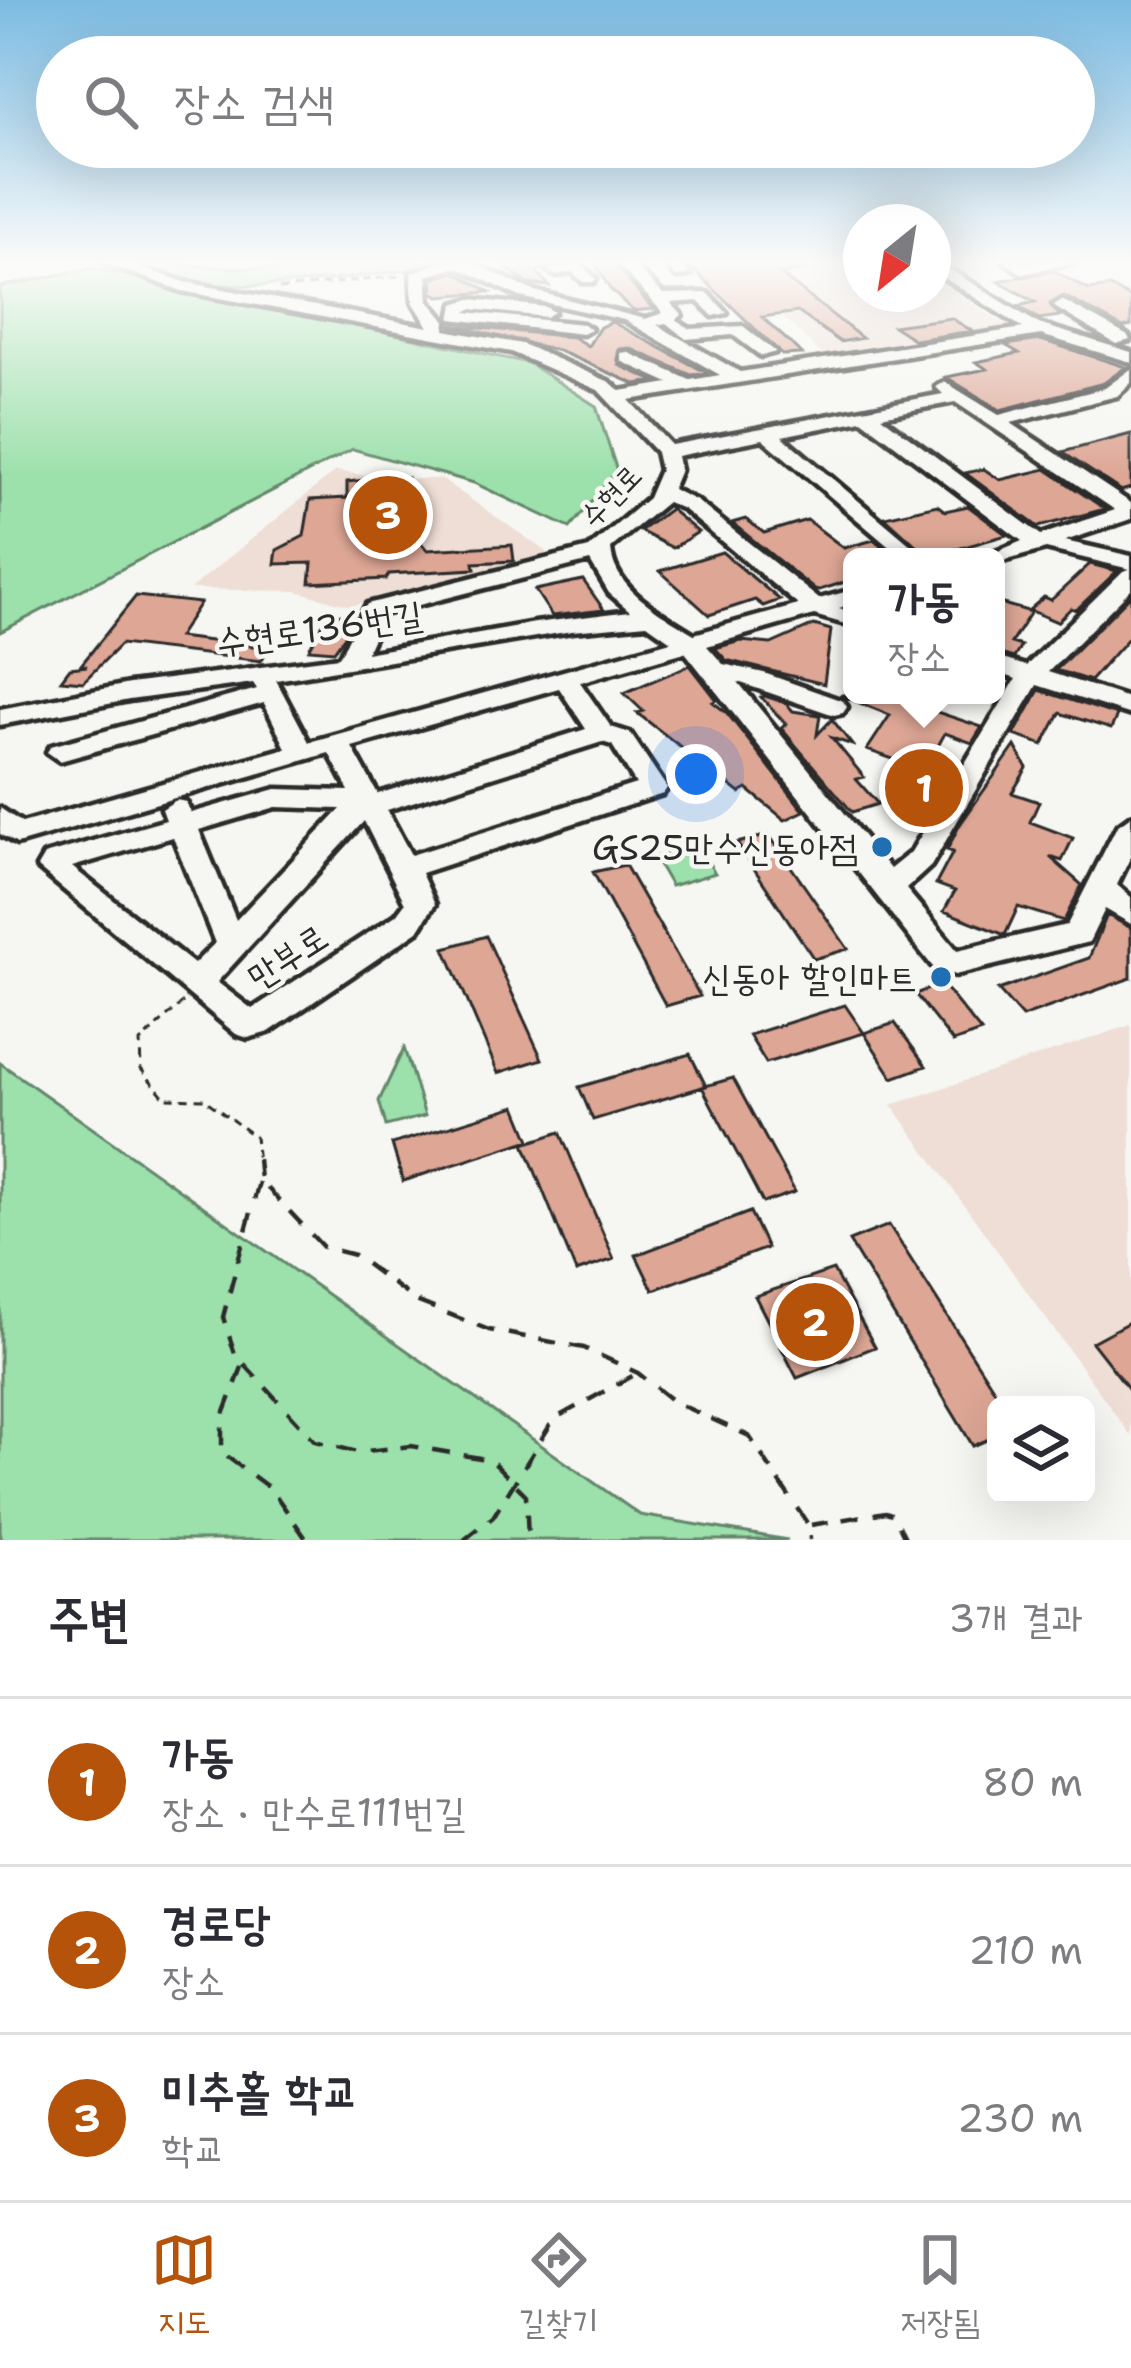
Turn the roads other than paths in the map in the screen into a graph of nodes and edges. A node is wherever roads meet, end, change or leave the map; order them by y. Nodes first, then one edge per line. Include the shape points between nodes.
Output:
1 (450, 334) edge
2 (573, 334) edge
3 (580, 334) edge
4 (661, 334) edge
5 (686, 334) edge
6 (717, 334) edge
7 (741, 334) edge
8 (1015, 334) edge
9 (1055, 334) edge
10 (712, 335) junction
11 (1126, 339) edge
12 (1096, 344) junction
13 (601, 347) dead end
14 (730, 350) dead end
15 (529, 352) junction
16 (767, 352) dead end
17 (627, 356) dead end
18 (1131, 357) edge
19 (1131, 374) edge
20 (736, 377) junction
21 (940, 383) dead end
22 (686, 385) junction
23 (959, 396) junction
24 (617, 397) junction
25 (866, 414) junction
26 (996, 421) junction
27 (767, 433) junction
28 (666, 452) junction
29 (663, 492) junction
30 (1131, 512) edge
31 (1042, 543) junction
32 (903, 548) edge
33 (598, 552) junction
34 (1005, 554) edge
35 (1131, 562) edge
36 (1131, 576) edge
37 (843, 600) edge
38 (816, 608) junction
39 (843, 616) edge
40 (648, 617) junction
41 (687, 641) junction
42 (349, 662) junction
43 (1005, 667) edge
44 (715, 670) junction
45 (1031, 675) junction
46 (566, 680) junction
47 (266, 684) junction
48 (1131, 706) edge
49 (834, 707) dead end
50 (0, 717) edge
51 (602, 733) junction
52 (336, 741) junction
53 (60, 752) dead end
54 (301, 752) junction
55 (168, 790) junction
56 (369, 804) junction
57 (182, 825) junction
58 (9, 826) edge
59 (1131, 826) edge
60 (403, 868) junction
61 (888, 888) junction
62 (1101, 889) junction
63 (1131, 914) edge
64 (230, 945) junction
65 (196, 983) junction

1 - 15 street, 수현로
2 - 15 street
3 - 13 street
4 - 20 street
5 - 10 street
6 - 10 street
7 - 16 street
8 - 20 street
9 - 12 street
10 - 14 street
11 - 12 street
12 - 18 street
15 - 24 street, 수현로
17 - 22 street
19 - 26 street via 1111,392
20 - 22 street
21 - 23 street
22 - 24 street
23 - 25 street
23 - 26 street
24 - 28 street, 수현로
25 - 27 street
25 - 31 street
26 - 30 street
27 - 28 street
27 - 32 street
28 - 29 street, 수현로
29 - 33 street, 수현로
29 - 38 street
30 - 31 street
31 - 34 street
31 - 35 street
33 - 40 street, 수현로 via 605,572
33 - 42 street via 381,606
36 - 45 street
37 - 38 street
38 - 39 street
38 - 41 street
40 - 41 street, 수현로
40 - 42 street, 수현로136번길 via 578,620
41 - 44 street, 수현로
41 - 46 street
42 - 47 street, 수현로136번길
43 - 45 street
44 - 49 street
44 - 61 street, 수현로
45 - 48 street
45 - 61 street via 921,859
46 - 51 street
46 - 52 street
47 - 50 street, 수현로136번길 via 164,686
47 - 53 street
47 - 54 street
51 - 56 street
51 - 60 street via 620,739 653,788
52 - 54 street
52 - 56 street, 만부로
54 - 55 street
55 - 57 street
55 - 58 street
56 - 57 street via 277,798
56 - 60 street, 만부로
56 - 64 street
57 - 64 street
57 - 65 street, 만부로 via 52,867
59 - 62 street
60 - 65 street, 만부로 via 420,904 407,923 257,1022 248,1025
61 - 62 street, 수현로 via 955,962 1078,934
62 - 63 street
64 - 65 street

